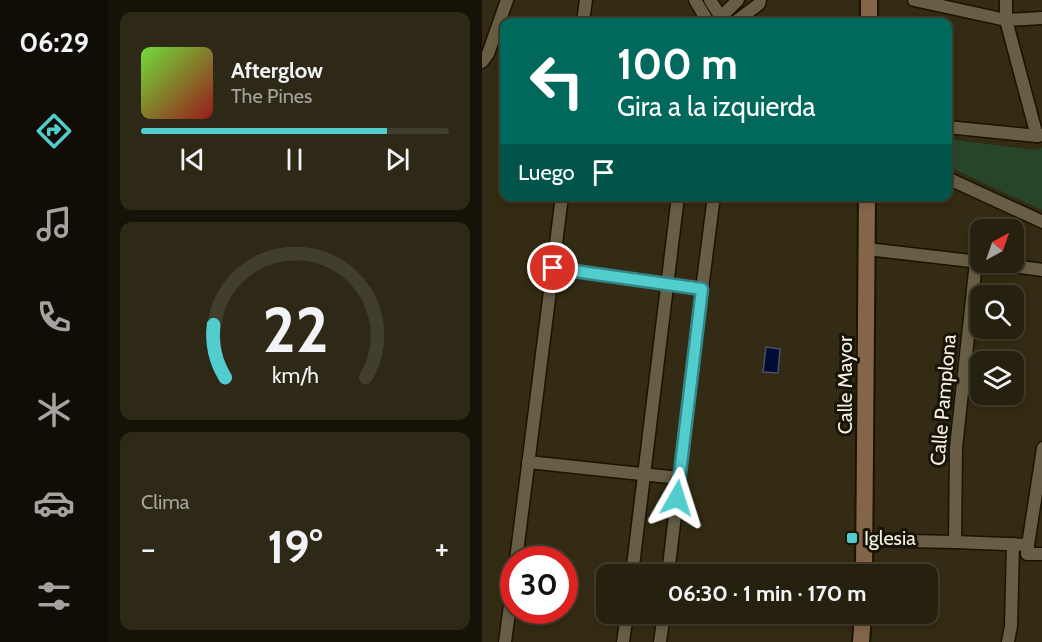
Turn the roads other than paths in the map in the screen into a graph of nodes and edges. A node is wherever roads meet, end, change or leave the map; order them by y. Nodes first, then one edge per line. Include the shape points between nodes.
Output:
1 (507, 0) edge
2 (586, 0) edge
3 (737, 0) edge
4 (760, 0) edge
5 (869, 0) edge
6 (914, 0) edge
7 (1006, 0) edge
8 (702, 3) edge
9 (501, 18) edge
10 (584, 18) edge
11 (700, 18) edge
12 (707, 18) edge
13 (720, 18) edge
14 (724, 18) edge
15 (741, 18) edge
16 (869, 18) edge
17 (1043, 18) edge
18 (500, 20) edge
19 (1006, 20) junction
20 (482, 62) edge
21 (952, 127) edge
22 (1040, 136) edge
23 (952, 180) edge
24 (561, 201) edge
25 (677, 201) edge
26 (713, 201) edge
27 (867, 201) edge
28 (1043, 222) edge
29 (867, 249) junction
30 (970, 261) edge
31 (553, 268) junction
32 (1024, 268) edge
33 (1043, 270) edge
34 (978, 273) edge
35 (667, 283) junction
36 (702, 289) junction
37 (1043, 448) edge
38 (528, 462) junction
39 (644, 474) junction
40 (679, 478) junction
41 (865, 540) junction
42 (955, 542) junction
43 (1013, 544) junction
44 (1028, 545) junction
45 (518, 546) edge
46 (1043, 554) edge
47 (633, 564) edge
48 (669, 564) edge
49 (864, 564) edge
50 (507, 624) edge
51 (626, 624) edge
52 (663, 624) edge
53 (863, 624) edge
54 (505, 642) edge
55 (623, 642) edge
56 (660, 642) edge
57 (862, 642) edge
58 (1008, 642) edge

1 - 9 street
2 - 10 street
3 - 14 street
4 - 15 street
5 - 16 main road
6 - 19 street
7 - 19 street
8 - 11 street
8 - 12 street
8 - 13 street
17 - 19 street
18 - 20 street
19 - 22 street
21 - 22 street
23 - 28 street
24 - 31 street
25 - 35 street
26 - 36 street
27 - 29 main road, Calle Mayor
29 - 30 street
29 - 41 main road, Calle Mayor
31 - 35 street
31 - 38 street
32 - 33 street
34 - 42 street, Calle Pamplona via 956,448
35 - 36 street
35 - 39 street
36 - 40 street
37 - 44 street
38 - 39 street
38 - 45 street
39 - 40 street
39 - 47 street
40 - 48 street
41 - 42 street
41 - 49 main road, Calle Mayor
42 - 43 street
43 - 44 street
43 - 58 street
44 - 46 street via 1027,554
50 - 54 street
51 - 55 street
52 - 56 street
53 - 57 main road

